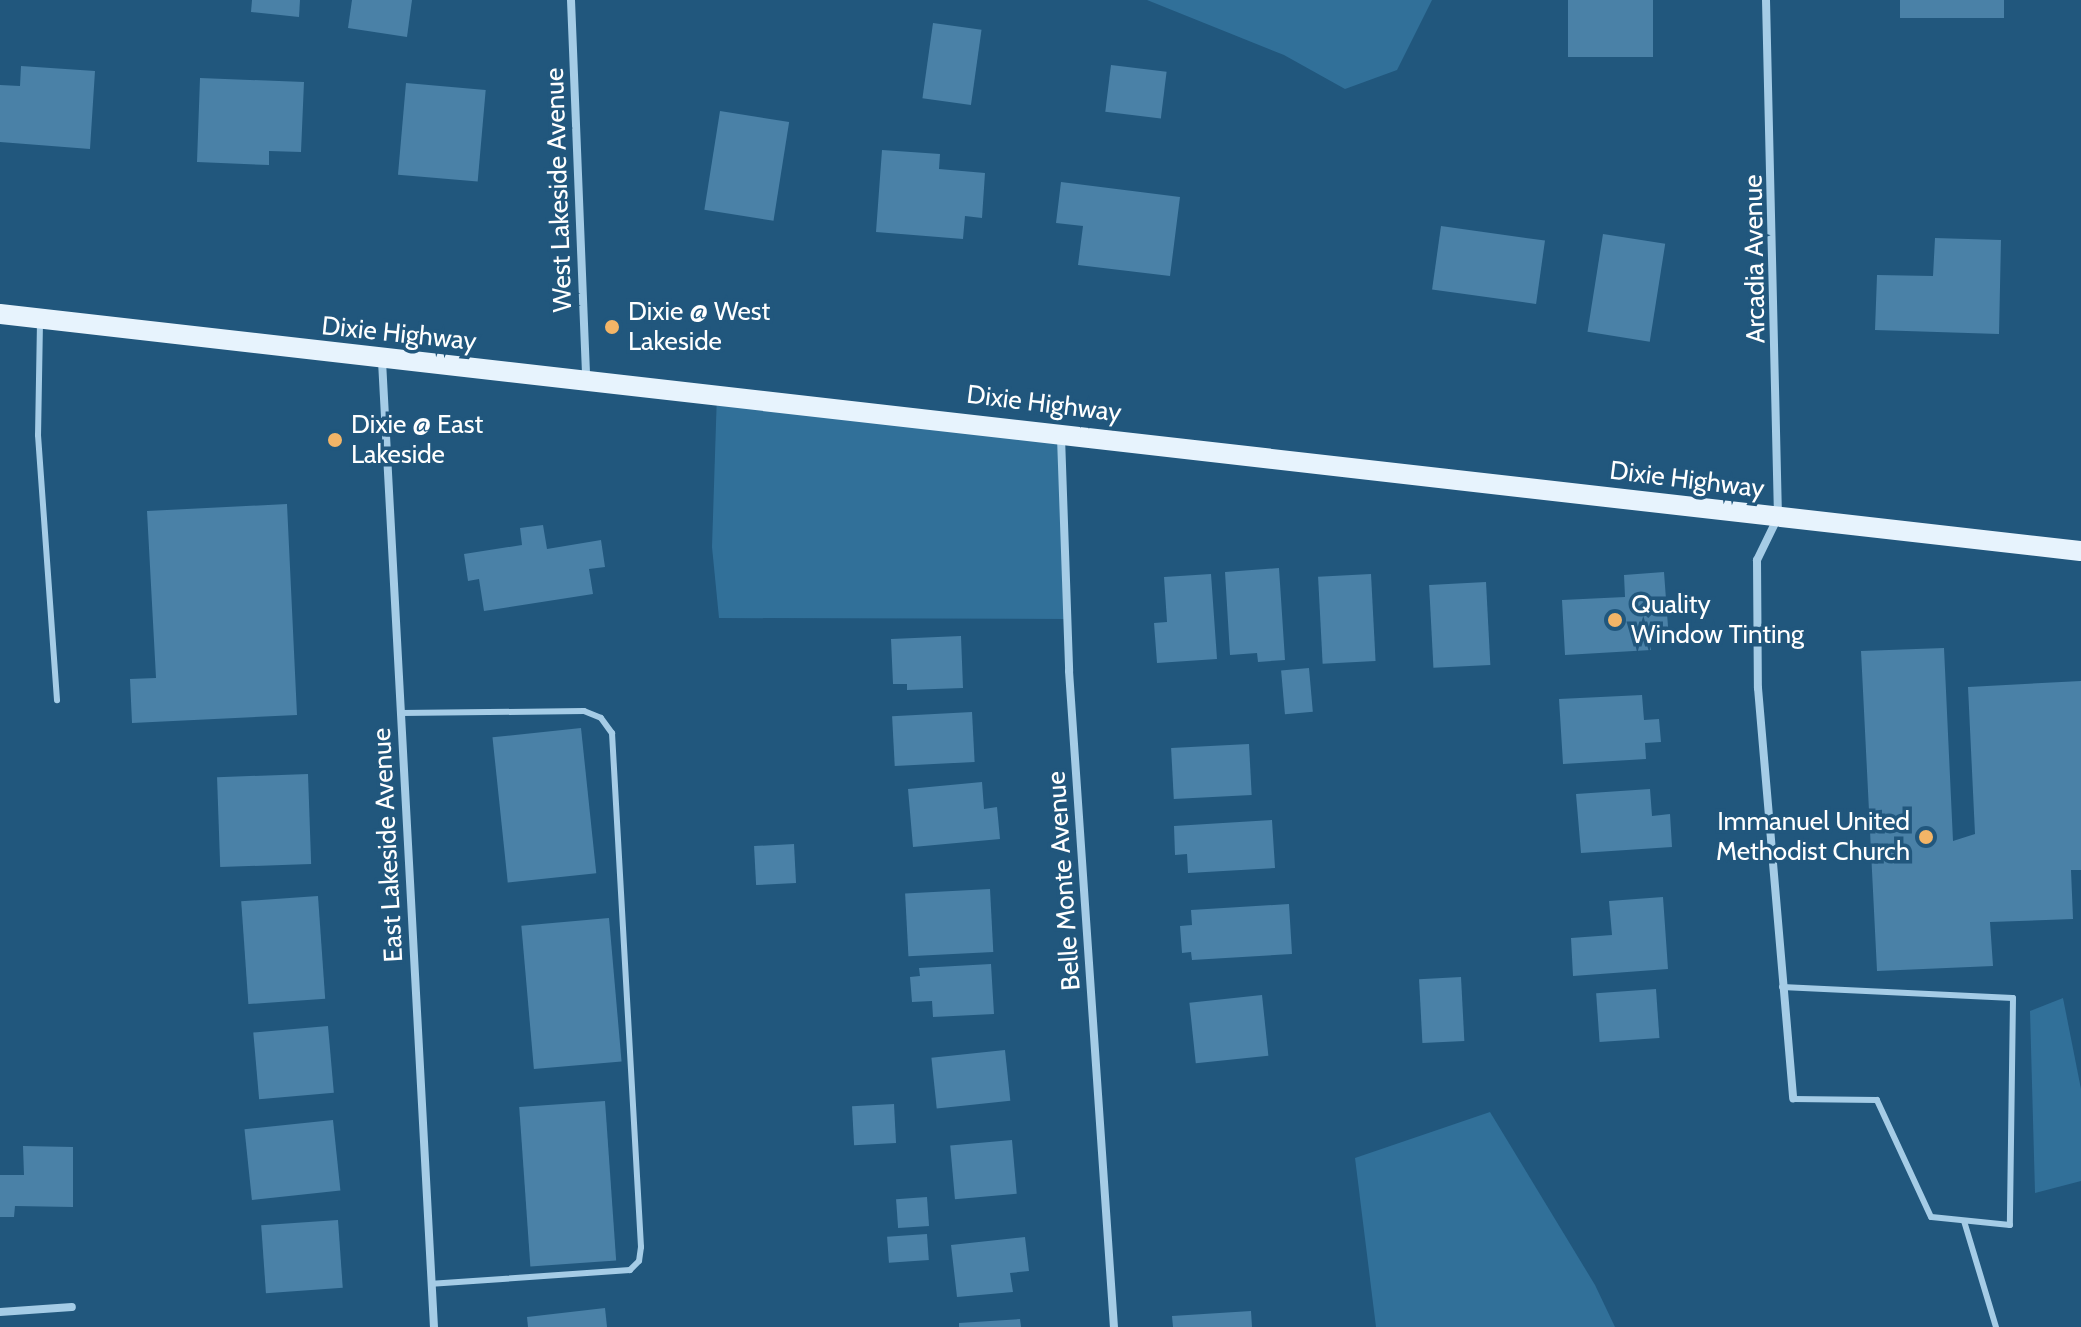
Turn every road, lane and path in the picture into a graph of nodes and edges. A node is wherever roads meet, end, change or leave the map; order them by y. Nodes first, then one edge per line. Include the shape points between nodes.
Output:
1 (571, 0) edge
2 (1766, 0) edge
3 (0, 314) edge
4 (40, 319) junction
5 (382, 361) junction
6 (586, 378) junction
7 (1061, 433) junction
8 (1778, 517) junction
9 (2081, 551) edge
10 (57, 700) dead end
11 (401, 713) junction
12 (1782, 987) junction
13 (1793, 1099) joint
14 (1964, 1221) junction
15 (432, 1284) junction
16 (72, 1307) dead end
17 (0, 1312) edge
18 (434, 1327) edge
19 (1114, 1327) edge
20 (1996, 1327) edge

1 - 6 street, West Lakeside Avenue
2 - 8 street, Arcadia Avenue
3 - 4 main road, Dixie Highway
4 - 5 main road, Dixie Highway
4 - 10 lane via 38,435
5 - 6 main road, Dixie Highway
5 - 11 street, East Lakeside Avenue
6 - 7 main road, Dixie Highway
7 - 8 main road, Dixie Highway
7 - 19 street, Belle Monte Avenue via 1069,671
8 - 9 main road, Dixie Highway
8 - 12 street via 1757,560 1758,688
11 - 15 street, East Lakeside Avenue
11 - 15 lane via 584,711 601,718 612,733 641,1247 639,1261 630,1270
12 - 13 street
12 - 14 lane via 2013,998 2010,1225
13 - 14 lane via 1877,1100 1931,1217
14 - 20 lane
15 - 18 street, East Lakeside Avenue
16 - 17 street

